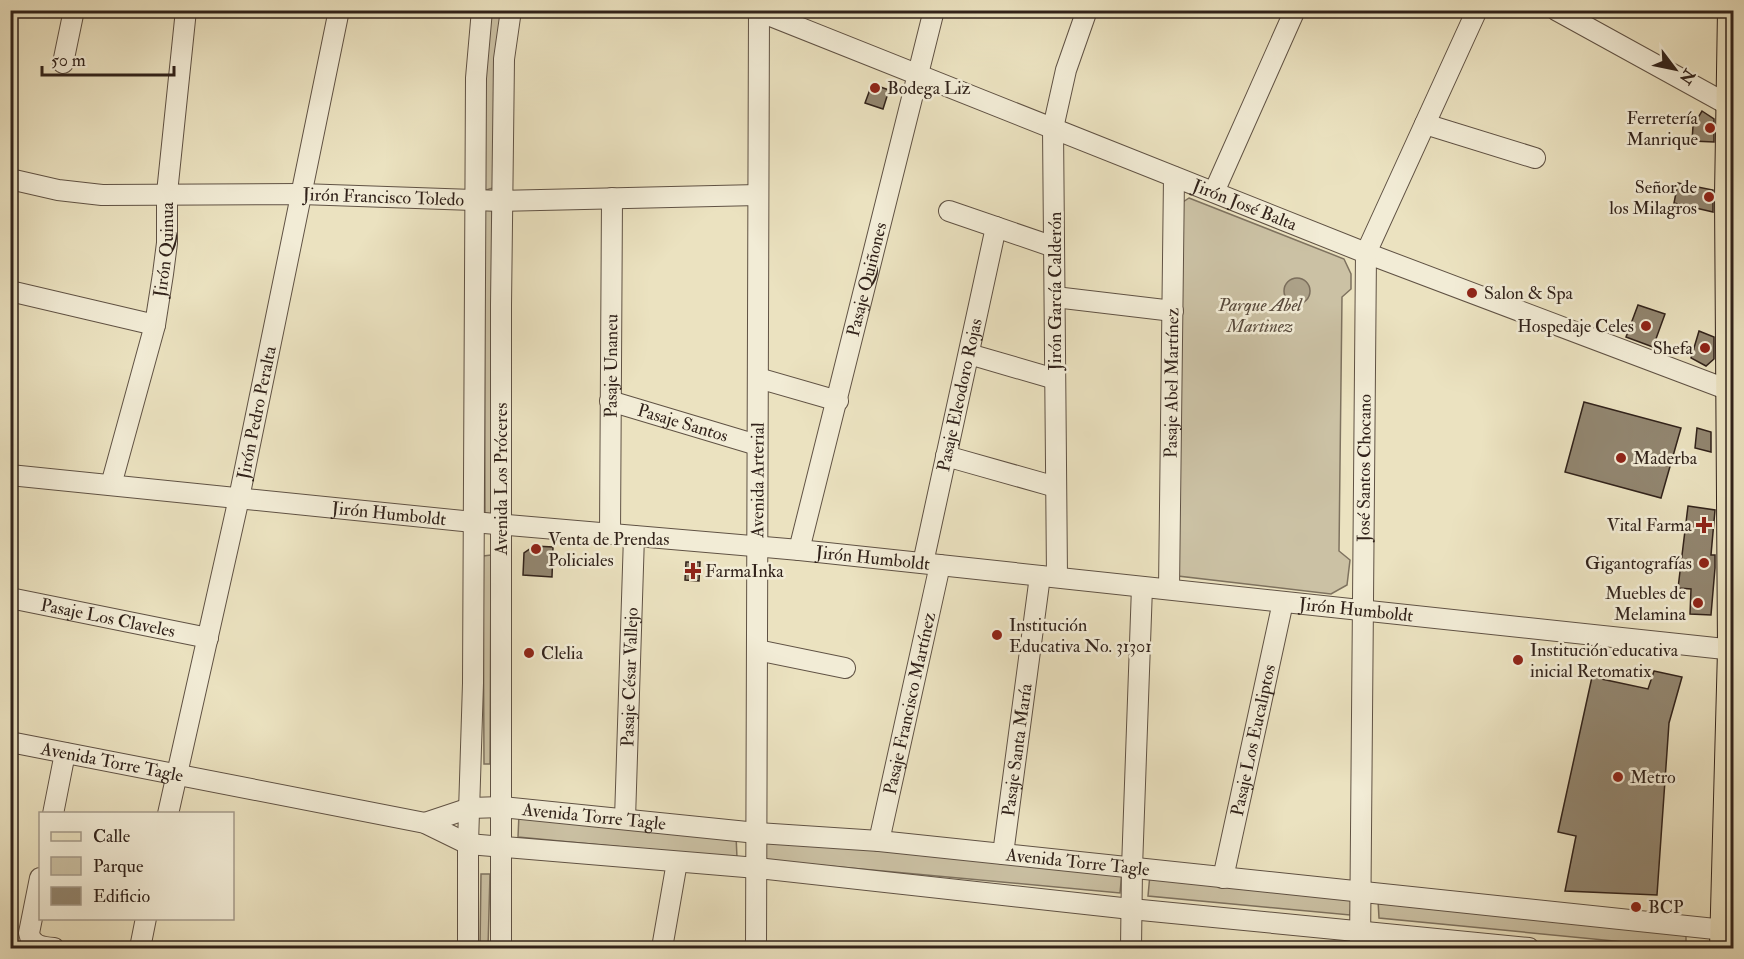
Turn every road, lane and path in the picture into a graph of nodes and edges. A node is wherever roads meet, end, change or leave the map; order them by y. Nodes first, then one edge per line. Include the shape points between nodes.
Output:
1 (74, 10) edge
2 (186, 10) edge
3 (339, 10) edge
4 (483, 10) edge
5 (511, 10) edge
6 (934, 10) edge
7 (1087, 10) edge
8 (1295, 10) edge
9 (1477, 10) edge
10 (1556, 10) edge
11 (1730, 10) edge
12 (759, 11) edge
13 (63, 63) dead end
14 (919, 75) junction
15 (1731, 106) edge
16 (1425, 124) junction
17 (1053, 128) junction
18 (1535, 158) dead end
19 (1174, 177) junction
20 (10, 179) edge
21 (1214, 192) junction
22 (167, 193) junction
23 (302, 194) junction
24 (758, 195) junction
25 (612, 198) junction
26 (475, 199) junction
27 (502, 201) junction
28 (949, 211) dead end
29 (996, 227) junction
30 (1054, 247) junction
31 (1366, 253) junction
32 (10, 291) edge
33 (1055, 297) junction
34 (1173, 311) junction
35 (155, 325) junction
36 (969, 354) junction
37 (758, 378) junction
38 (1055, 379) junction
39 (1731, 392) edge
40 (610, 401) junction
41 (837, 401) junction
42 (757, 445) junction
43 (946, 456) junction
44 (10, 475) edge
45 (111, 485) junction
46 (1056, 487) junction
47 (239, 498) junction
48 (473, 522) junction
49 (501, 525) junction
50 (610, 534) junction
51 (634, 536) junction
52 (757, 546) junction
53 (799, 550) junction
54 (932, 564) junction
55 (1048, 576) junction
56 (1142, 587) junction
57 (1169, 589) junction
58 (10, 598) edge
59 (1283, 602) junction
60 (1363, 610) junction
61 (208, 638) junction
62 (757, 650) junction
63 (1732, 650) edge
64 (845, 668) dead end
65 (11, 746) edge
66 (65, 753) junction
67 (176, 775) junction
68 (502, 807) junction
69 (470, 808) junction
70 (53, 812) edge
71 (168, 812) edge
72 (625, 819) junction
73 (425, 823) junction
74 (757, 833) junction
75 (879, 842) junction
76 (468, 844) junction
77 (501, 848) junction
78 (1003, 854) junction
79 (677, 862) junction
80 (757, 868) junction
81 (1132, 868) junction
82 (1223, 878) junction
83 (39, 883) edge
84 (1360, 893) junction
85 (1131, 909) junction
86 (146, 920) edge
87 (1726, 936) edge
88 (1360, 940) edge
89 (54, 948) edge
90 (140, 948) edge
91 (468, 948) edge
92 (501, 948) edge
93 (662, 948) edge
94 (756, 948) edge
95 (1131, 948) edge
96 (1529, 948) edge

1 - 13 street
2 - 22 street, Jirón Quinua
3 - 23 street, Jirón Pedro Peralta
4 - 26 street, Avenida Los Próceres via 476,78
5 - 27 street, Avenida Los Próceres via 504,59
6 - 14 street, Pasaje Quiñones
7 - 17 street, Jirón García Calderón via 1066,70
8 - 21 street
9 - 16 street, José Santos Chocano
10 - 15 street
11 - 15 main road
12 - 14 street, Jirón José Balta
12 - 24 street, Avenida Arterial
14 - 17 street, Jirón José Balta
14 - 41 street, Pasaje Quiñones
15 - 39 main road via 1726,196
16 - 18 street
16 - 31 street, José Santos Chocano
17 - 19 street, Jirón José Balta
17 - 30 street, Jirón García Calderón
19 - 21 street, Jirón José Balta
19 - 34 street, Pasaje Abel Martínez
20 - 22 street, Jirón Francisco Toledo via 102,195
21 - 31 street, Jirón José Balta
22 - 23 street, Jirón Francisco Toledo
22 - 35 street, Jirón Quinua via 167,243
23 - 26 street, Jirón Francisco Toledo
23 - 47 street, Jirón Pedro Peralta
24 - 25 street, Jirón Francisco Toledo
24 - 37 street, Avenida Arterial
25 - 27 street, Jirón Francisco Toledo
25 - 40 street, Pasaje Unaneu
26 - 27 street, Jirón Francisco Toledo
26 - 48 street, Avenida Los Próceres
27 - 49 street, Avenida Los Próceres
28 - 29 street
29 - 30 street
29 - 36 street, Pasaje Eleodoro Rojas
30 - 33 street, Jirón García Calderón
31 - 39 street, Jirón José Balta
31 - 60 street, José Santos Chocano
32 - 35 street
33 - 34 street
33 - 38 street, Jirón García Calderón
34 - 57 street, Pasaje Abel Martínez
35 - 45 street, Jirón Quinua
36 - 38 street
36 - 43 street, Pasaje Eleodoro Rojas
37 - 41 street
37 - 42 street, Avenida Arterial
38 - 46 street, Jirón García Calderón
39 - 63 main road
40 - 42 street, Pasaje Santos
40 - 50 street, Pasaje Unaneu
41 - 53 street, Pasaje Quiñones
42 - 52 street, Avenida Arterial
43 - 46 street
43 - 54 street, Pasaje Eleodoro Rojas
44 - 45 street, Jirón Humboldt
45 - 47 street, Jirón Humboldt
46 - 55 street, Jirón García Calderón
47 - 48 street, Jirón Humboldt
47 - 61 street, Jirón Pedro Peralta
48 - 49 street, Jirón Humboldt
48 - 69 street, Avenida Los Próceres
49 - 50 street, Jirón Humboldt
49 - 68 street, Avenida Los Próceres
50 - 51 street, Jirón Humboldt
51 - 52 street, Jirón Humboldt
51 - 72 street, Pasaje César Vallejo
52 - 53 street, Jirón Humboldt
52 - 62 street, Avenida Arterial
53 - 54 street, Jirón Humboldt
54 - 55 street, Jirón Humboldt
54 - 75 street, Pasaje Francisco Martínez
55 - 56 street, Jirón Humboldt
55 - 78 street, Pasaje Santa María
56 - 57 street, Jirón Humboldt
56 - 81 street
57 - 59 street, Jirón Humboldt
58 - 61 street, Pasaje Los Claveles
59 - 60 street, Jirón Humboldt
59 - 82 street, Pasaje Los Eucaliptos
60 - 63 street, Jirón Humboldt
60 - 84 street, José Santos Chocano
61 - 67 street, Jirón Pedro Peralta
62 - 64 street
62 - 74 street, Avenida Arterial
63 - 87 main road
65 - 66 street, Avenida Torre Tagle
66 - 67 street, Avenida Torre Tagle
66 - 70 street
67 - 71 street, Jirón Pedro Peralta
67 - 73 street, Avenida Torre Tagle
68 - 69 street, Avenida Torre Tagle
68 - 72 street, Avenida Torre Tagle
68 - 77 street, Avenida Los Próceres
69 - 73 street, Avenida Torre Tagle
69 - 76 street, Avenida Los Próceres
72 - 74 street, Avenida Torre Tagle
73 - 76 street, Avenida Torre Tagle
74 - 75 street, Avenida Torre Tagle
74 - 80 street, Avenida Arterial
75 - 78 street, Avenida Torre Tagle
76 - 77 street, Avenida Torre Tagle
76 - 91 street, Avenida Los Próceres
77 - 79 street, Avenida Torre Tagle
77 - 92 street, Avenida Los Próceres
78 - 81 street, Avenida Torre Tagle
79 - 80 street, Avenida Torre Tagle
79 - 93 street
80 - 85 street, Avenida Torre Tagle
80 - 94 street, Avenida Arterial
81 - 82 street, Avenida Torre Tagle
81 - 85 street
82 - 84 street, Avenida Torre Tagle
83 - 89 street via 30,938 39,946
84 - 87 street, Avenida Torre Tagle
84 - 88 street, José Santos Chocano
85 - 88 street, Avenida Torre Tagle
85 - 95 street
86 - 90 street
88 - 96 street, Avenida Torre Tagle

